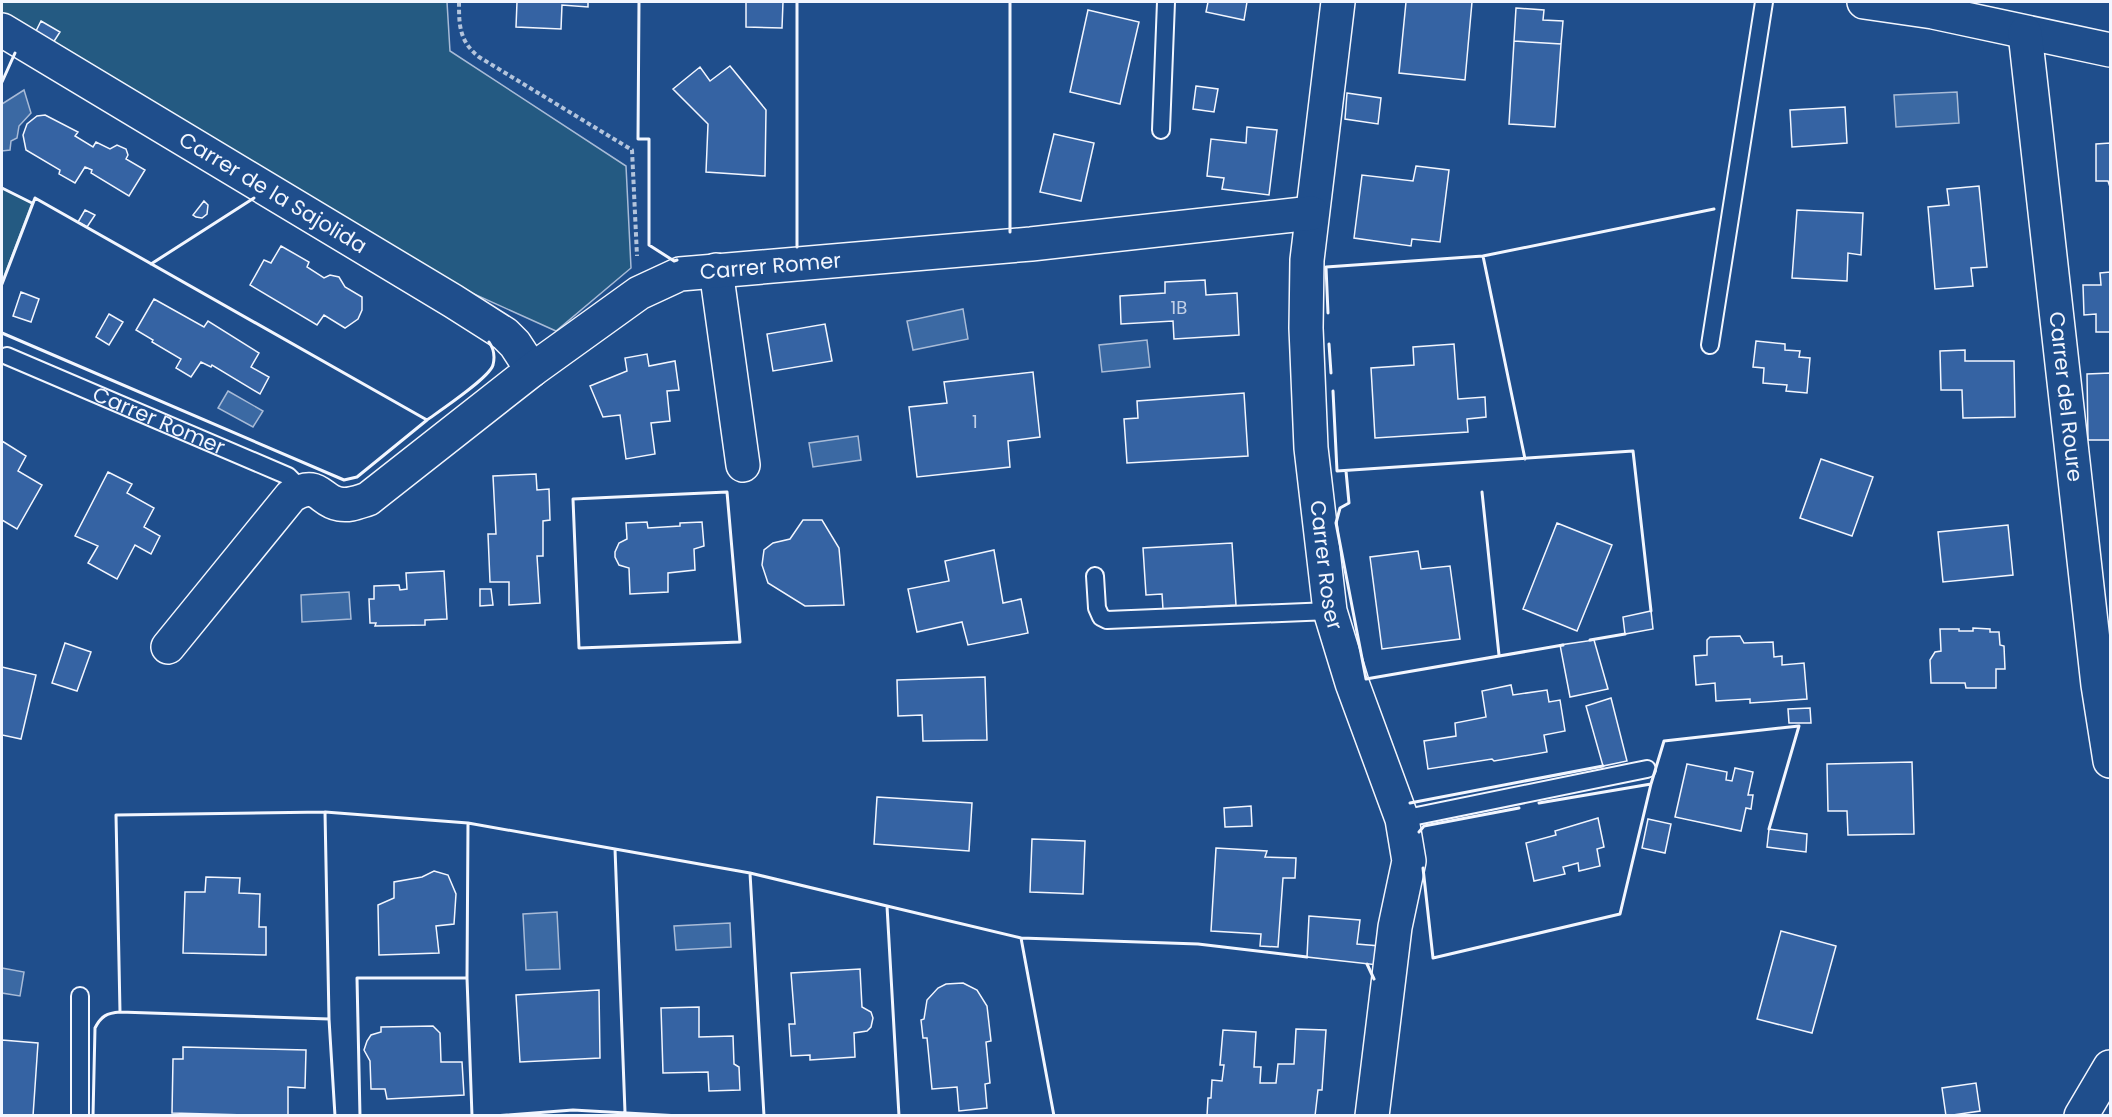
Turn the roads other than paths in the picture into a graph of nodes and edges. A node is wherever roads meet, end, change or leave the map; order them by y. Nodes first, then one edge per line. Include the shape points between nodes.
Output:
1 (1166, 2) edge
2 (1338, 2) edge
3 (1764, 2) edge
4 (1864, 2) edge
5 (1935, 7) edge
6 (2, 30) edge
7 (2025, 33) junction
8 (2110, 50) edge
9 (1161, 130) dead end
10 (1312, 213) junction
11 (716, 270) junction
12 (1710, 345) dead end
13 (7, 356) dead end
14 (532, 370) junction
15 (743, 465) dead end
16 (306, 490) junction
17 (1095, 576) dead end
18 (1330, 611) junction
19 (168, 647) dead end
20 (2110, 761) edge
21 (1647, 769) dead end
22 (1402, 819) junction
23 (80, 996) dead end
24 (2110, 1067) edge
25 (80, 1116) edge
26 (1372, 1116) edge
27 (2081, 1116) edge

1 - 9 lane
2 - 10 street, Carrer Roser
3 - 12 lane
4 - 5 street
5 - 7 street
6 - 14 street, Carrer de la Sajolida via 505,334
7 - 8 street
7 - 20 street, Carrer del Roure via 2098,685
10 - 11 street, Carrer Romer via 1031,244
10 - 18 street, Carrer Roser via 1306,328 1313,459
11 - 14 street, Carrer Romer via 680,274 639,293
11 - 15 street
13 - 16 lane, Carrer Romer via 288,476 298,491
14 - 16 street, Carrer Romer via 368,499 338,504 316,491
16 - 19 street via 291,496
17 - 18 lane via 1097,608 1107,620
18 - 22 street, Carrer Roser
21 - 22 lane
22 - 26 street, Carrer Roser via 1408,861 1395,927
23 - 25 lane
24 - 27 street

